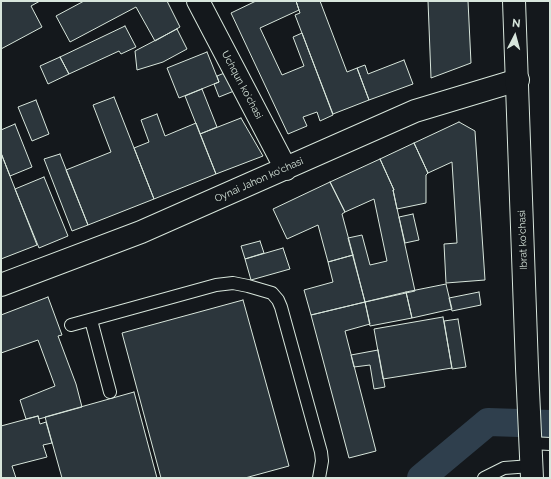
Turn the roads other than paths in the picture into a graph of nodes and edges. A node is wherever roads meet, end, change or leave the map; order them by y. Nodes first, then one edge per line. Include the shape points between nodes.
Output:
1 (198, 1) edge
2 (514, 1) edge
3 (518, 80) junction
4 (286, 169) junction
5 (1, 285) edge
6 (90, 320) junction
7 (71, 325) dead end
8 (110, 392) dead end
9 (537, 441) edge
10 (532, 472) edge
11 (319, 478) edge
12 (484, 478) edge

1 - 4 street, Uchqun koʻchasi
2 - 3 street, Ibrat ko'chasi
3 - 4 street, Oynai Jahon ko‘chasi via 415,111
3 - 9 street, Ibrat ko'chasi via 527,368
4 - 5 street, Oynai Jahon ko‘chasi via 141,232
6 - 7 lane
6 - 8 lane
6 - 11 lane via 216,285 233,283 272,293 278,300 321,452
9 - 10 street, Ibrat ko'chasi
10 - 12 lane via 504,468

